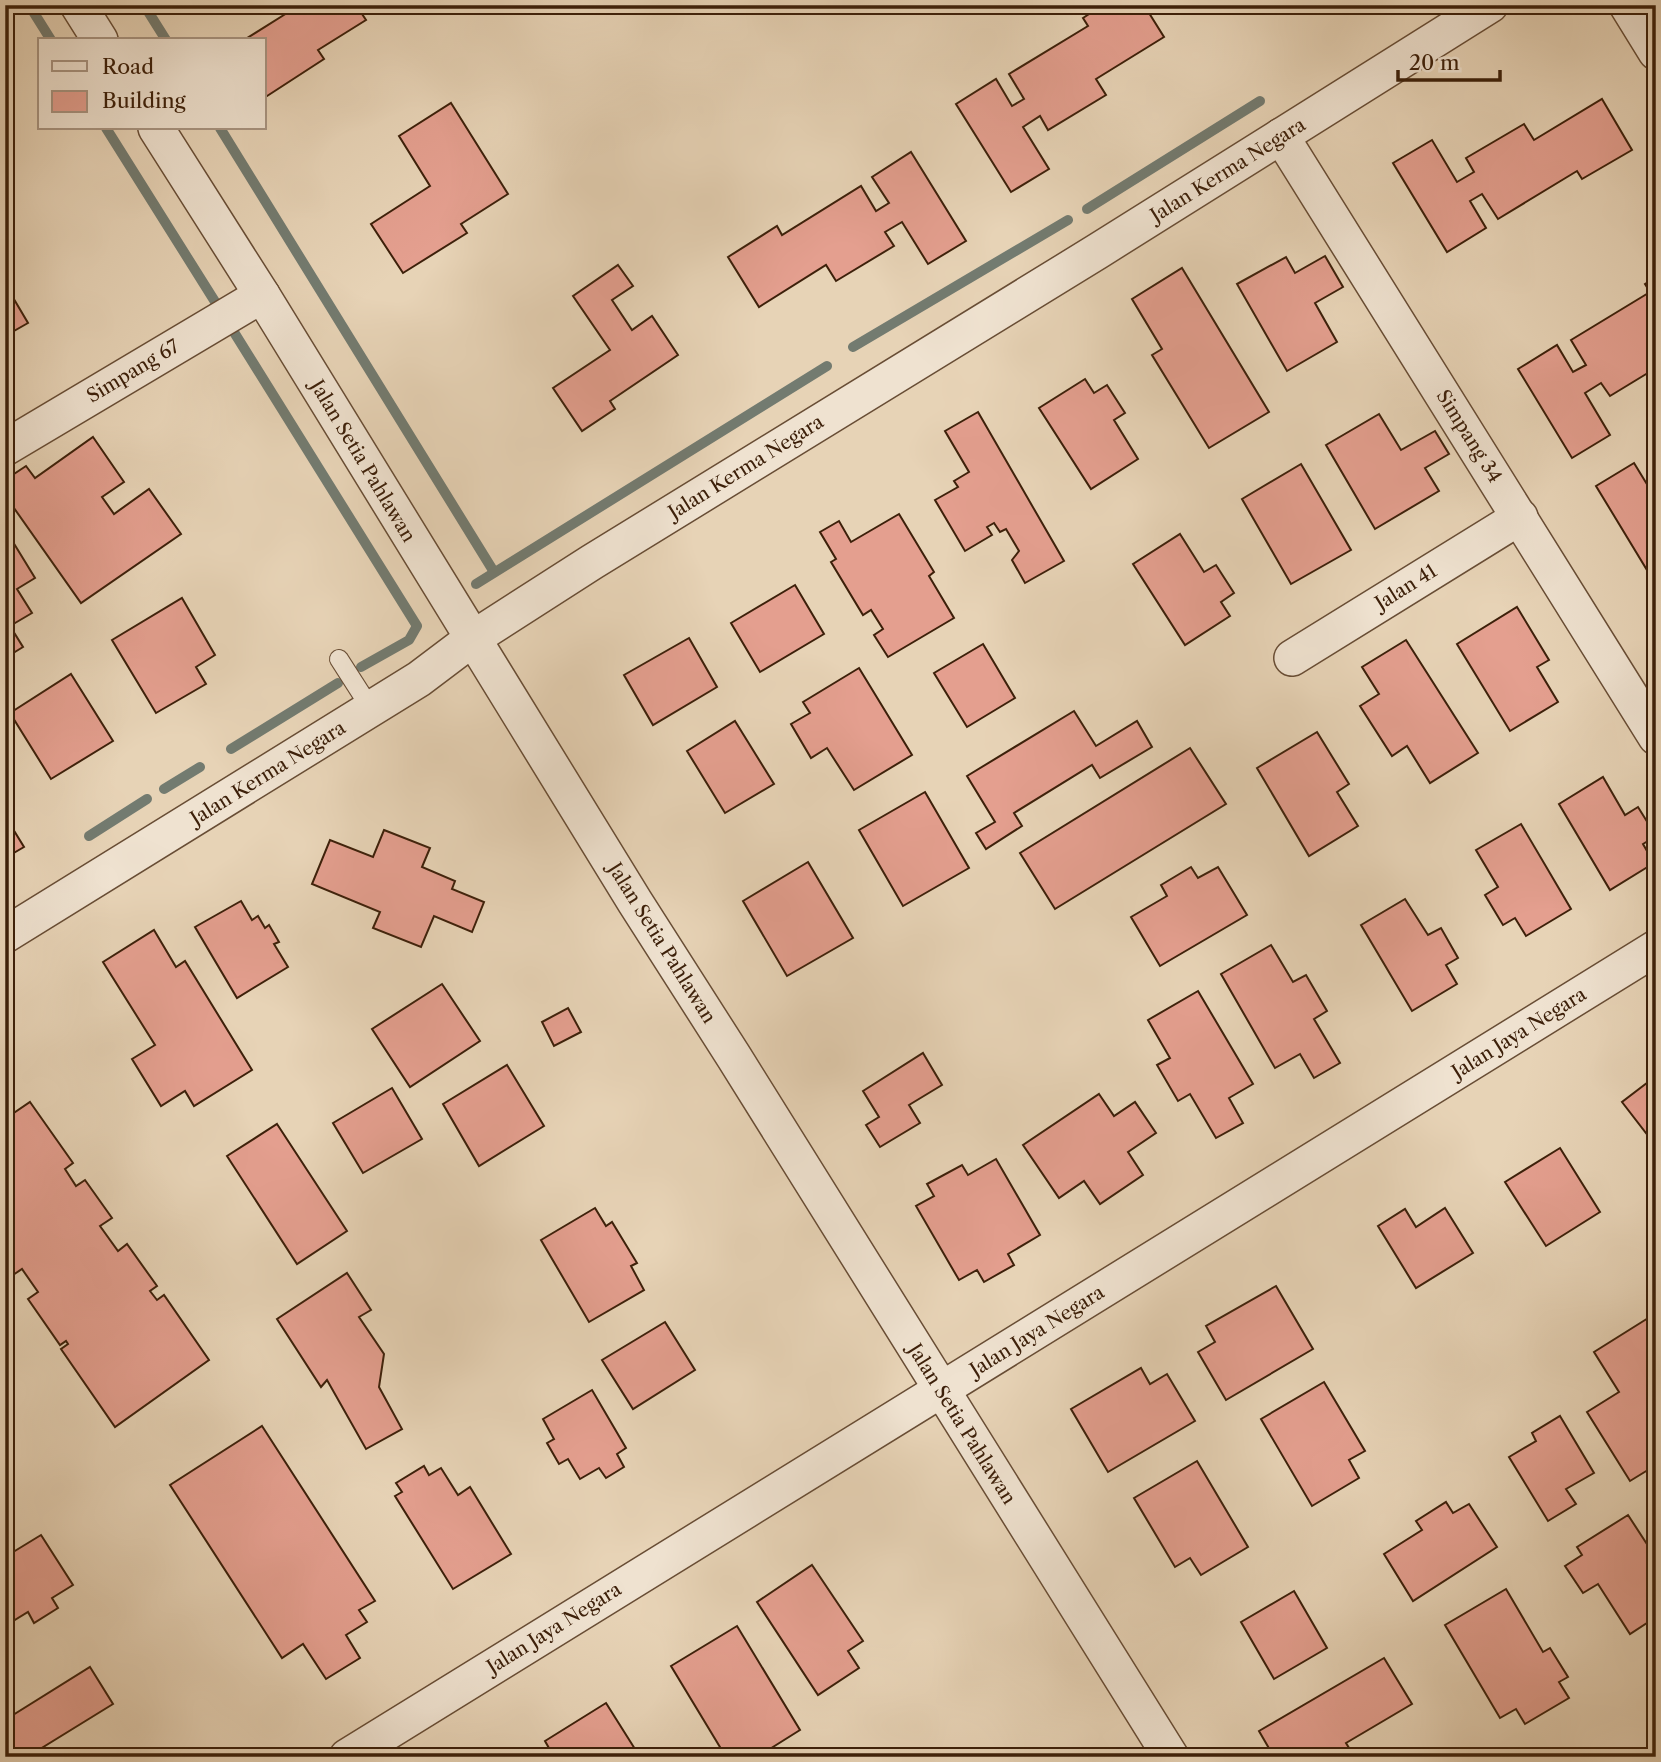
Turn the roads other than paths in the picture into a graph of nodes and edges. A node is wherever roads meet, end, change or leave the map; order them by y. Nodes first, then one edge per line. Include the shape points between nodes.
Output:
1 (78, 5) edge
2 (1490, 5) edge
3 (1627, 5) edge
4 (99, 38) edge
5 (1656, 52) edge
6 (157, 130) edge
7 (1282, 136) junction
8 (261, 295) junction
9 (5, 448) edge
10 (1520, 517) junction
11 (472, 639) junction
12 (1292, 658) dead end
13 (339, 659) dead end
14 (371, 709) junction
15 (1656, 737) edge
16 (5, 935) edge
17 (1656, 948) edge
18 (941, 1391) junction
19 (347, 1757) edge
20 (1171, 1757) edge

1 - 4 street
2 - 7 street, Jalan Kerma Negara
3 - 5 street
6 - 8 street, Jalan Setia Pahlawan
7 - 10 street, Simpang 34
7 - 11 street, Jalan Kerma Negara
8 - 9 street, Simpang 67
8 - 11 street, Jalan Setia Pahlawan
10 - 12 street, Jalan 41
10 - 15 street, Simpang 34
11 - 14 street, Jalan Kerma Negara
11 - 18 street, Jalan Setia Pahlawan
13 - 14 lane
14 - 16 street, Jalan Kerma Negara
17 - 18 street, Jalan Jaya Negara
18 - 19 street, Jalan Jaya Negara
18 - 20 street, Jalan Setia Pahlawan

